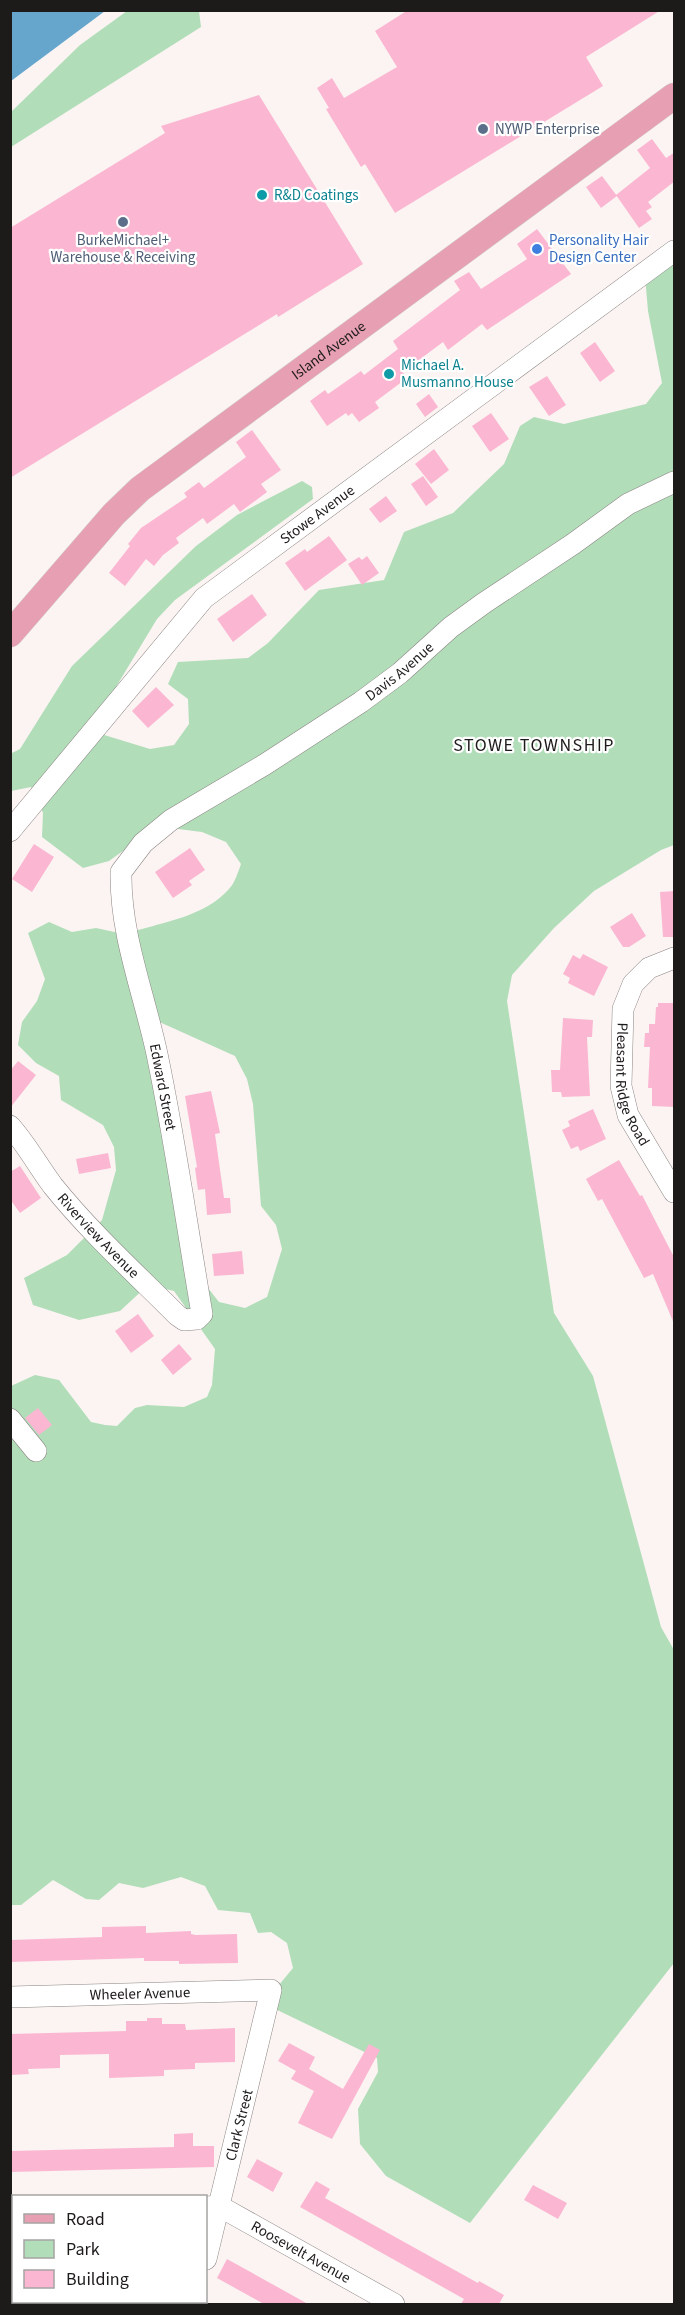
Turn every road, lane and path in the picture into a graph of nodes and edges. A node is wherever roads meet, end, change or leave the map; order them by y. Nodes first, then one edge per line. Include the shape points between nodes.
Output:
1 (675, 96) edge
2 (675, 251) edge
3 (675, 482) edge
4 (10, 634) edge
5 (10, 831) edge
6 (125, 864) joint
7 (675, 958) edge
8 (10, 1126) edge
9 (669, 1170) edge
10 (675, 1192) edge
11 (202, 1314) joint
12 (10, 1419) edge
13 (36, 1451) dead end
14 (272, 1990) joint
15 (10, 1996) edge
16 (212, 2207) edge
17 (207, 2250) edge
18 (394, 2304) edge

1 - 4 main road, Island Avenue via 140,489
2 - 5 street, Stowe Avenue via 204,598
3 - 6 street, Davis Avenue via 628,504 451,627 361,702 171,820
6 - 11 street, Edward Street via 121,872 124,927 167,1102
7 - 9 street, Pleasant Ridge Road via 649,968 633,984 623,1009 621,1086 628,1115
8 - 11 street, Riverview Avenue via 83,1221 177,1315 190,1321
9 - 10 street, Pleasant Ridge Road
12 - 13 street
14 - 15 street, Wheeler Avenue
14 - 16 street, Clark Street
16 - 17 street, Clark Street
16 - 18 street, Roosevelt Avenue

